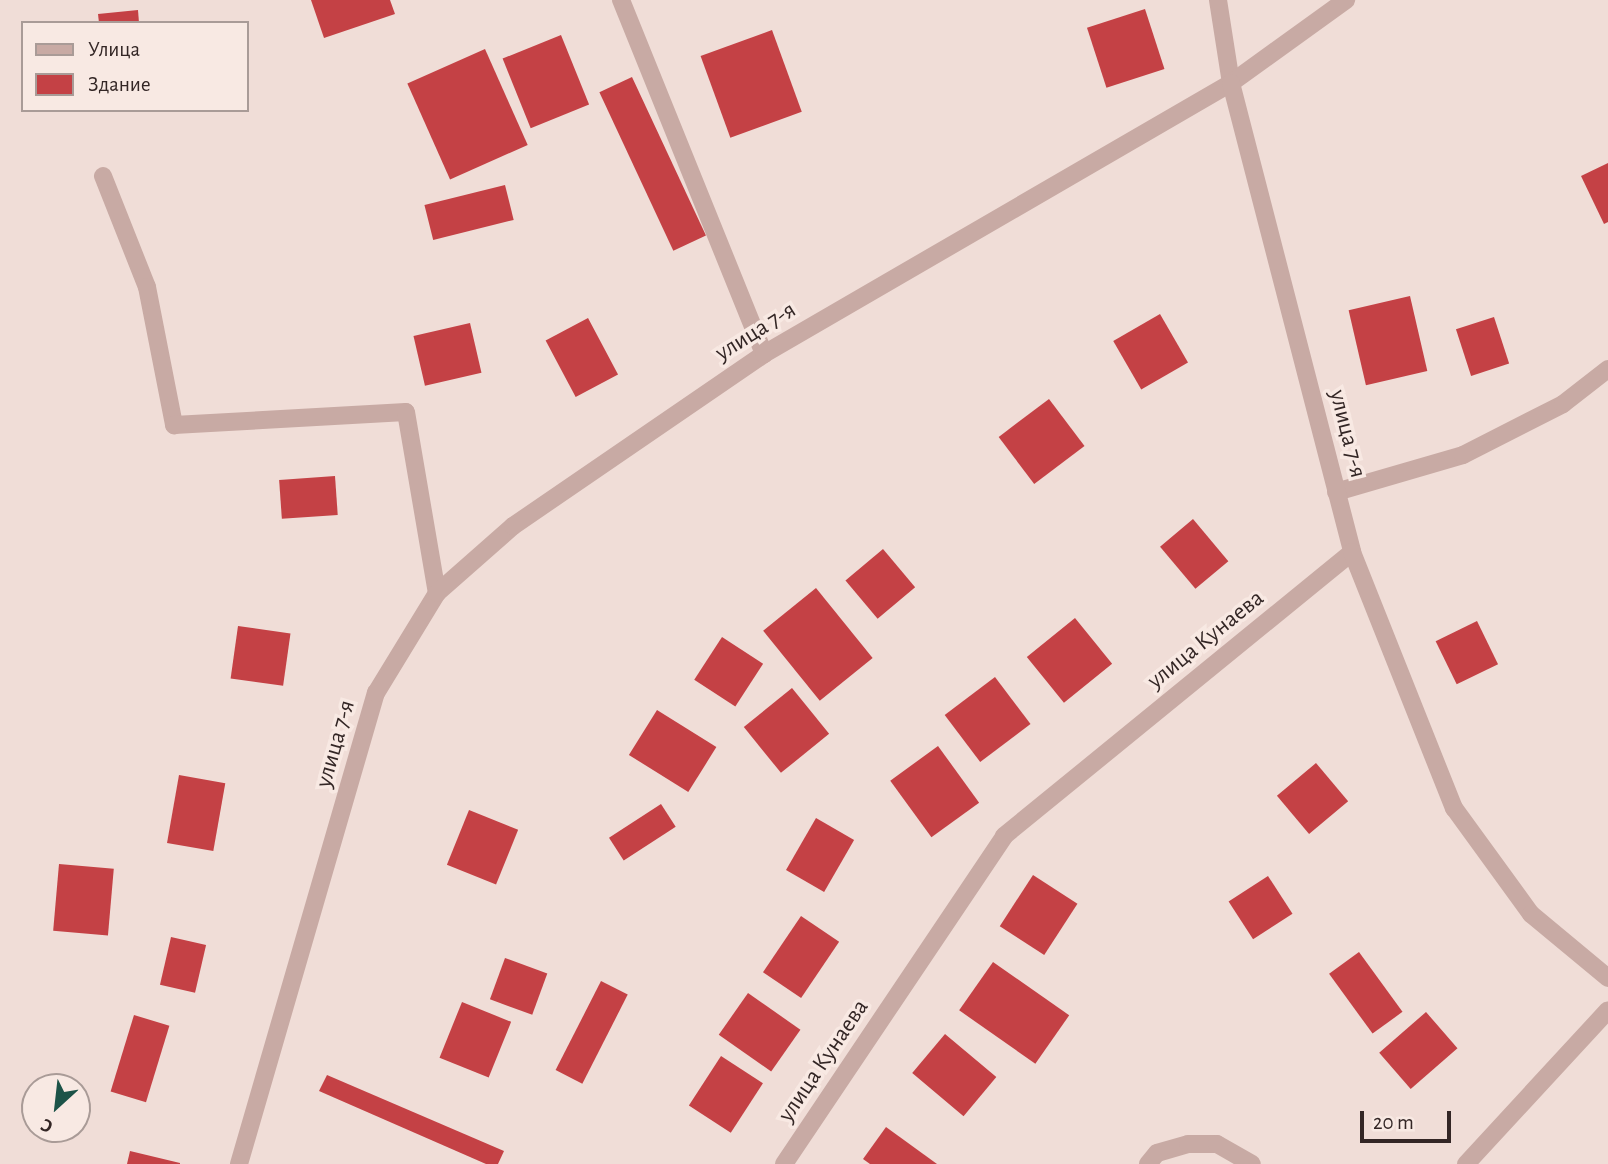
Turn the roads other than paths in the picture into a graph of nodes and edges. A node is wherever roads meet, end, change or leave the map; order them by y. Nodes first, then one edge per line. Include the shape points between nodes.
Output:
1 (621, 0) edge
2 (1346, 0) edge
3 (1222, 2) edge
4 (1231, 83) junction
5 (103, 176) dead end
6 (764, 354) junction
7 (1608, 369) edge
8 (1336, 492) junction
9 (1352, 552) junction
10 (436, 593) junction
11 (1608, 978) edge
12 (1608, 1010) edge
13 (239, 1164) edge
14 (784, 1164) edge
15 (1148, 1164) edge
16 (1252, 1164) edge
17 (1466, 1164) edge

1 - 6 street
2 - 4 street
3 - 4 street
4 - 6 street, улица 7-я
4 - 8 street, улица 7-я
5 - 10 street via 147,287 174,425 406,412
6 - 10 street, улица 7-я via 513,526
7 - 8 street via 1563,404 1463,455
8 - 9 street, улица 7-я
9 - 11 street via 1454,808 1531,915
9 - 14 street, улица Кунаева via 1004,836
10 - 13 street, улица 7-я via 376,693
12 - 17 street
15 - 16 street via 1157,1153 1188,1144 1217,1144

